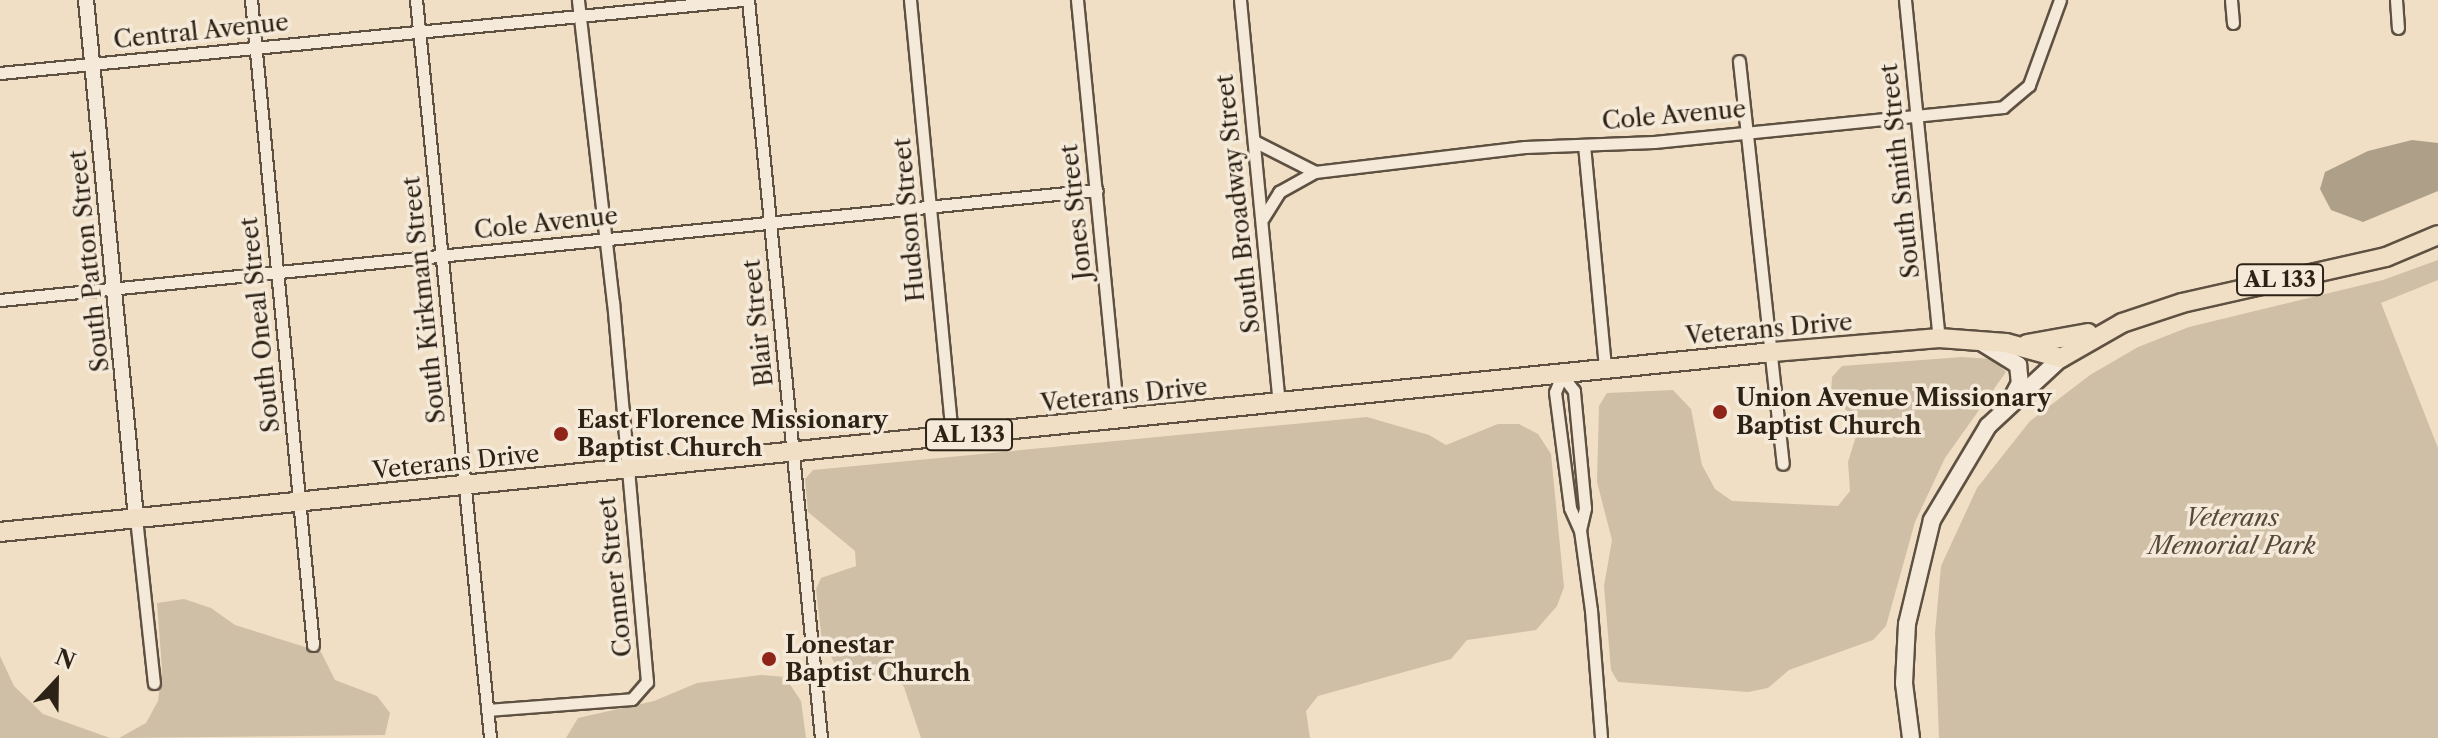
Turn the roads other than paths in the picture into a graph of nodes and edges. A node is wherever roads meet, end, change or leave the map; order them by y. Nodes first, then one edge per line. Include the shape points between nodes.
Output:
1 (86, 0) edge
2 (251, 0) edge
3 (416, 0) edge
4 (578, 0) edge
5 (742, 0) edge
6 (748, 0) edge
7 (910, 0) edge
8 (1077, 0) edge
9 (1240, 0) edge
10 (1905, 0) edge
11 (2060, 0) edge
12 (2231, 0) edge
13 (2396, 0) edge
14 (580, 16) junction
15 (2233, 23) dead end
16 (2398, 28) dead end
17 (419, 32) junction
18 (255, 48) junction
19 (1739, 61) dead end
20 (92, 64) junction
21 (0, 73) edge
22 (1916, 112) junction
23 (1750, 131) junction
24 (1254, 141) junction
25 (1584, 145) junction
26 (1315, 172) junction
27 (1096, 190) junction
28 (930, 207) junction
29 (770, 223) junction
30 (1262, 227) junction
31 (2438, 235) edge
32 (603, 240) junction
33 (441, 256) junction
34 (277, 273) junction
35 (114, 289) junction
36 (0, 300) edge
37 (2122, 323) junction
38 (1939, 338) junction
39 (1976, 339) junction
40 (2006, 343) junction
41 (1773, 352) junction
42 (2061, 358) junction
43 (1605, 369) junction
44 (1562, 375) junction
45 (1279, 403) junction
46 (2008, 403) junction
47 (1118, 419) junction
48 (952, 436) junction
49 (793, 451) junction
50 (1783, 464) dead end
51 (626, 468) junction
52 (465, 486) junction
53 (299, 502) junction
54 (136, 518) junction
55 (1580, 530) junction
56 (0, 532) edge
57 (313, 645) dead end
58 (154, 683) dead end
59 (487, 710) junction
60 (490, 738) edge
61 (821, 738) edge
62 (1601, 738) edge
63 (1911, 738) edge

1 - 20 street, South Patton Street
2 - 18 street, South Oneal Street
3 - 17 street, South Kirkman Street
4 - 14 street, Conner Street
5 - 14 street, Central Avenue
6 - 29 street, Blair Street
7 - 28 street, Hudson Street
8 - 27 street, Jones Street
9 - 24 street, South Broadway Street
10 - 22 street, South Smith Street
11 - 22 street, Cole Avenue via 2029,85 2003,107
12 - 15 street
13 - 16 street
14 - 17 street, Central Avenue
14 - 32 street, Conner Street
17 - 18 street, Central Avenue
17 - 33 street, South Kirkman Street
18 - 20 street, Central Avenue
18 - 34 street, South Oneal Street
19 - 23 street
20 - 21 street, Central Avenue
20 - 35 street, South Patton Street
22 - 23 street, Cole Avenue
22 - 38 street, South Smith Street
23 - 25 street, Cole Avenue
23 - 41 street
24 - 26 street
24 - 30 street, South Broadway Street
25 - 26 street, Cole Avenue
25 - 43 street
26 - 30 street, Cole Avenue via 1279,192 1264,211
27 - 28 street, Cole Avenue
27 - 47 street, Jones Street
28 - 29 street, Cole Avenue
28 - 48 street, Hudson Street
29 - 32 street, Cole Avenue
29 - 49 street, Blair Street
30 - 45 street, South Broadway Street
31 - 37 main road, AL 133 via 2386,257 2229,290
32 - 33 street, Cole Avenue
32 - 51 street, Conner Street
33 - 34 street, Cole Avenue
33 - 52 street, South Kirkman Street
34 - 35 street, Cole Avenue
34 - 53 street, South Oneal Street
35 - 36 street, Cole Avenue
35 - 54 street, South Patton Street
37 - 40 main road via 2057,341
37 - 42 main road, AL 133
38 - 39 main road, Veterans Drive / AL 133
38 - 41 main road, Veterans Drive / AL 133
39 - 40 main road, Veterans Drive / AL 133
39 - 46 main road via 2018,365 2020,383
40 - 42 main road, Veterans Drive / AL 133
41 - 43 main road, Veterans Drive / AL 133
41 - 50 street
42 - 46 main road
43 - 44 main road, Veterans Drive / AL 133
44 - 45 main road, Veterans Drive / AL 133
44 - 55 street via 1555,392 1570,508
44 - 55 street via 1574,391 1585,508
45 - 47 main road, Veterans Drive / AL 133
46 - 63 main road via 1961,465 1925,541 1903,662
47 - 48 main road, Veterans Drive / AL 133
48 - 49 main road, Veterans Drive / AL 133
49 - 51 main road, Veterans Drive / AL 133
49 - 61 street, Blair Street
51 - 52 main road, Veterans Drive / AL 133
51 - 59 street, Conner Street via 647,682 632,699
52 - 53 main road, Veterans Drive / AL 133
52 - 59 street, South Kirkman Street
53 - 54 main road, Veterans Drive / AL 133
53 - 57 street, South Oneal Street
54 - 56 main road, Veterans Drive / AL 133
54 - 58 street
55 - 62 street
59 - 60 street, South Kirkman Street

